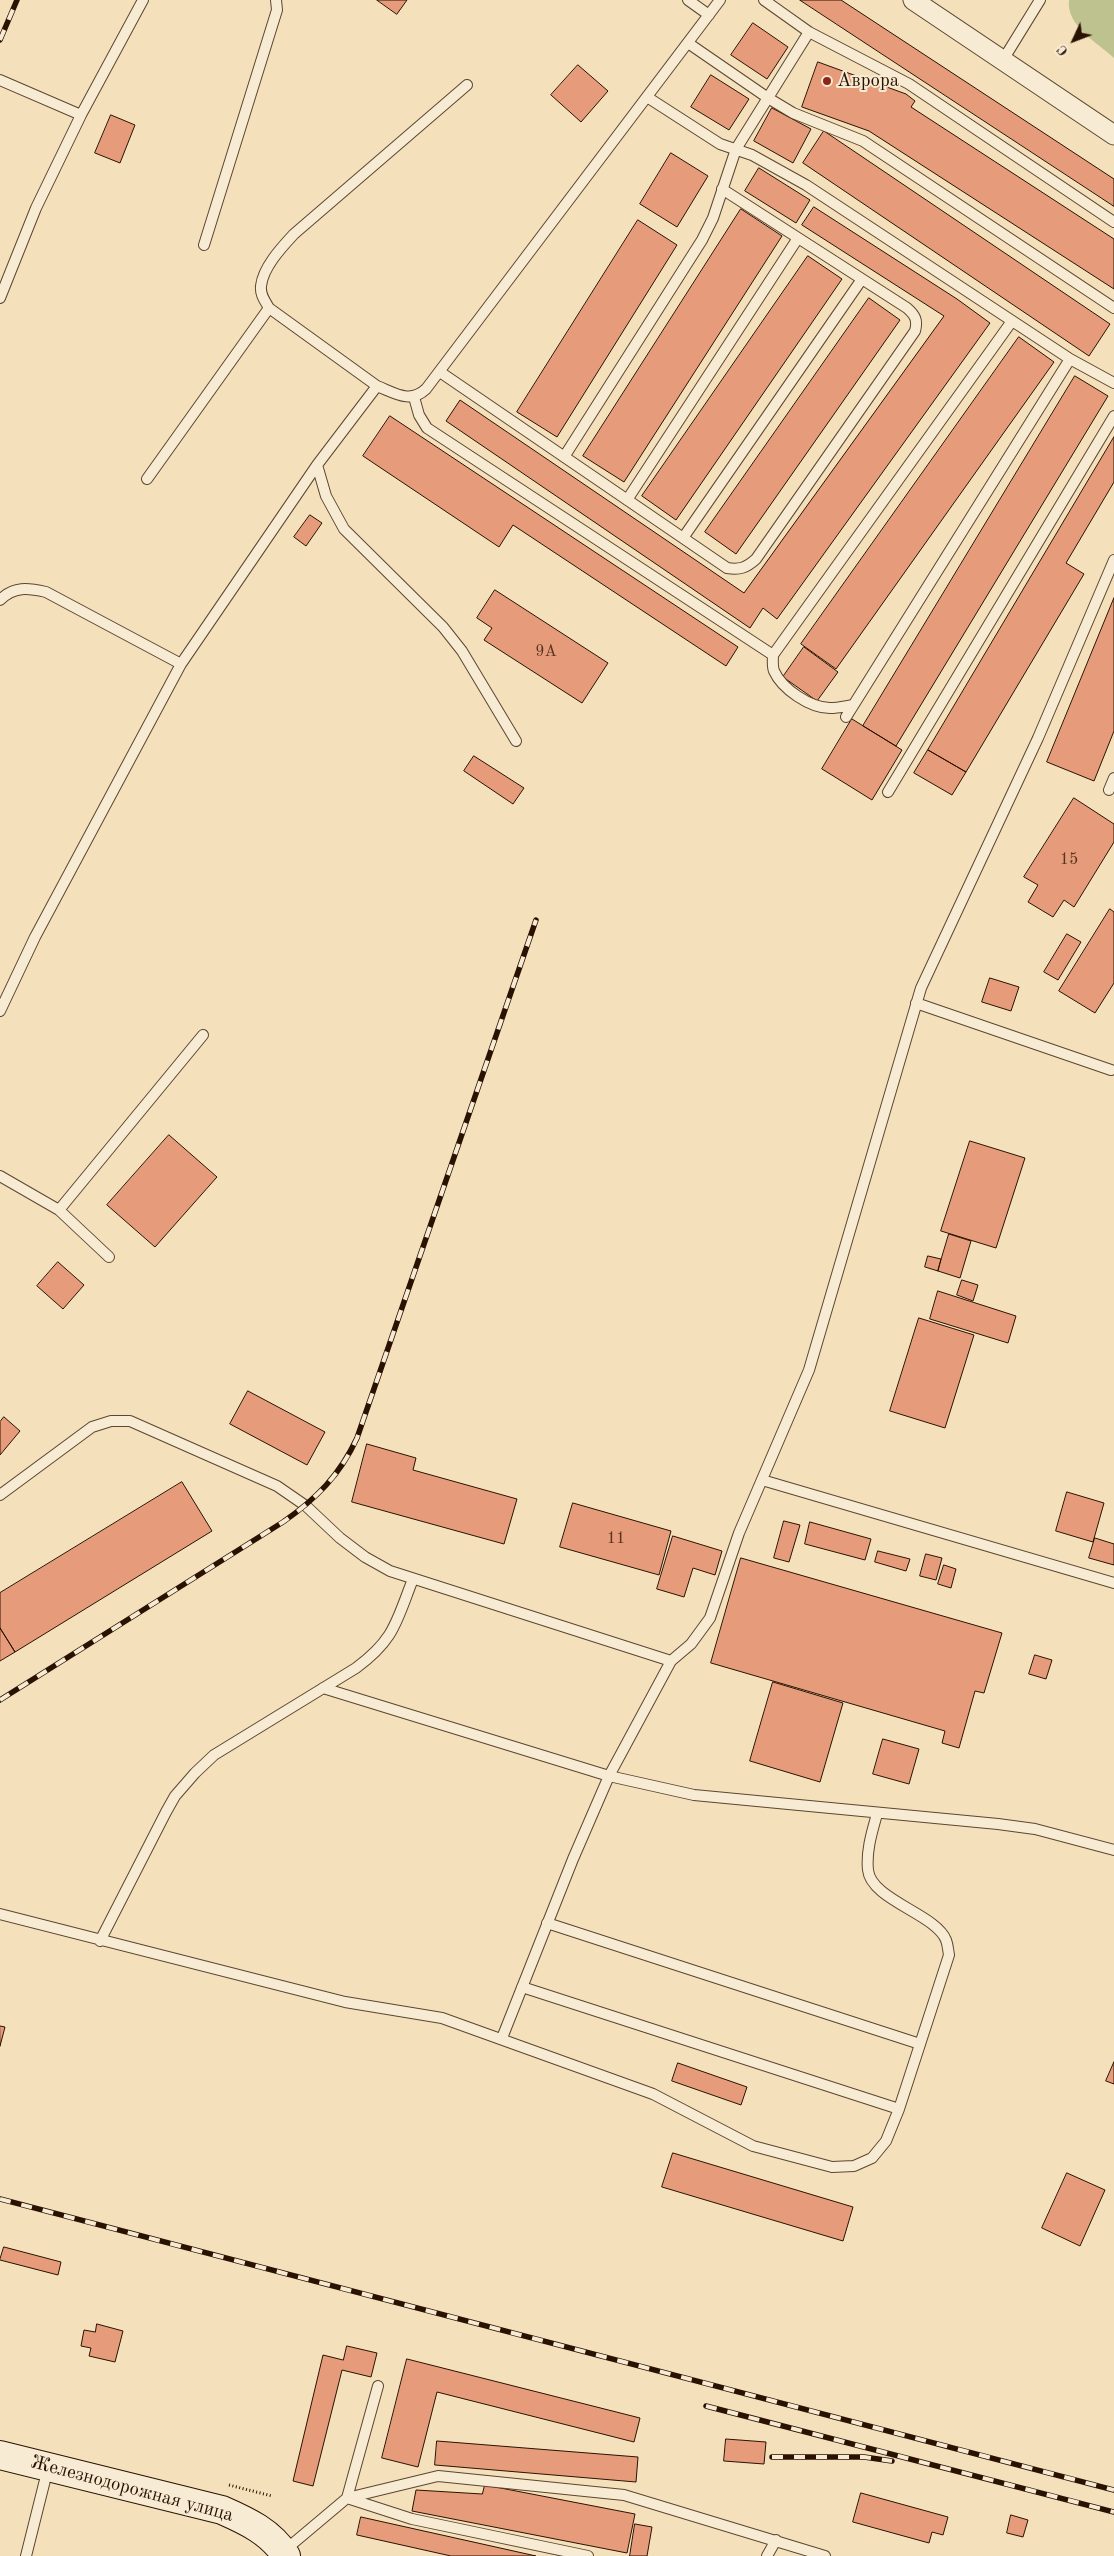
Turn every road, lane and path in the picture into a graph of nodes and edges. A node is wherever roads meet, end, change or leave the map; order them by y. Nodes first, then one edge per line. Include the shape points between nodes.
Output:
1 (143, 0) edge
2 (276, 0) edge
3 (688, 0) edge
4 (720, 0) edge
5 (764, 0) edge
6 (913, 0) edge
7 (1040, 0) edge
8 (709, 15) junction
9 (810, 32) junction
10 (688, 43) junction
11 (1002, 60) junction
12 (0, 80) edge
13 (467, 85) dead end
14 (647, 97) junction
15 (768, 98) junction
16 (81, 115) junction
17 (1114, 135) edge
18 (736, 149) junction
19 (722, 189) junction
20 (1114, 222) edge
21 (798, 238) junction
22 (204, 245) dead end
23 (862, 279) junction
24 (3, 282) edge
25 (0, 298) edge
26 (269, 308) junction
27 (1114, 308) edge
28 (1012, 320) junction
29 (1070, 359) junction
30 (440, 372) junction
31 (1114, 383) edge
32 (377, 386) junction
33 (414, 397) junction
34 (1114, 416) edge
35 (564, 457) junction
36 (316, 465) junction
37 (147, 479) dead end
38 (627, 500) junction
39 (683, 538) junction
40 (1114, 560) edge
41 (0, 600) edge
42 (773, 655) junction
43 (181, 664) junction
44 (853, 706) junction
45 (846, 717) dead end
46 (516, 741) dead end
47 (1114, 778) edge
48 (1109, 790) dead end
49 (888, 792) dead end
50 (916, 1003) junction
51 (0, 1011) edge
52 (203, 1036) dead end
53 (1111, 1070) dead end
54 (0, 1176) edge
55 (59, 1210) junction
56 (109, 1257) dead end
57 (762, 1480) junction
58 (0, 1495) edge
59 (413, 1579) junction
60 (1114, 1583) edge
61 (671, 1661) junction
62 (323, 1688) junction
63 (609, 1776) junction
64 (876, 1814) junction
65 (1114, 1850) edge
66 (0, 1914) edge
67 (547, 1923) junction
68 (100, 1941) junction
69 (522, 1986) junction
70 (502, 2038) junction
71 (920, 2044) junction
72 (899, 2109) junction
73 (378, 2386) dead end
74 (0, 2455) edge
75 (49, 2467) junction
76 (347, 2498) junction
77 (776, 2540) junction
78 (284, 2554) edge
79 (26, 2556) edge
80 (588, 2556) edge
81 (767, 2556) edge
82 (825, 2556) edge

1 - 16 lane
2 - 22 lane via 277,10
3 - 8 lane
4 - 8 lane
5 - 9 lane
6 - 11 street
7 - 11 lane
8 - 10 lane
9 - 15 lane
9 - 20 lane via 908,84
10 - 14 lane
10 - 15 lane
11 - 17 street
12 - 16 lane
13 - 26 lane via 280,249 261,286
14 - 18 lane via 720,144
14 - 30 lane
15 - 18 lane
15 - 27 lane via 793,113 863,141
16 - 24 lane
18 - 19 lane
18 - 28 lane via 806,185
19 - 21 lane
19 - 35 lane via 702,240
21 - 23 lane
21 - 38 lane
23 - 39 lane
23 - 39 lane via 914,314 917,323 910,339 756,559 747,567 738,570 727,568
24 - 25 lane
26 - 32 lane
26 - 37 lane
28 - 29 lane
28 - 42 lane
29 - 31 lane
29 - 44 lane
30 - 33 lane via 426,389
30 - 35 lane
32 - 33 lane via 410,399
32 - 36 lane
33 - 42 lane via 427,428
34 - 49 lane
35 - 38 lane
36 - 43 lane
36 - 46 lane via 326,496 344,529 443,626 462,651
38 - 39 lane
40 - 50 lane via 1038,738 938,948
41 - 43 lane via 9,592 26,588 46,592
42 - 44 lane via 772,669 797,695 814,705 829,708
43 - 51 lane via 35,937
44 - 45 lane
47 - 48 lane
50 - 53 lane
50 - 57 lane via 809,1370
52 - 55 lane
54 - 55 lane
55 - 56 lane
57 - 60 lane
57 - 61 lane via 739,1533 710,1618 691,1644
58 - 59 lane via 92,1427 111,1421 130,1421 277,1486 306,1506 365,1557
59 - 61 lane
59 - 62 lane via 392,1633 377,1652
61 - 63 lane
62 - 63 lane
62 - 68 lane via 214,1755 175,1796
63 - 64 lane via 694,1795
63 - 67 lane
64 - 65 lane via 1036,1829
64 - 71 lane via 868,1852 868,1872 894,1900 931,1923 946,1939 949,1955
66 - 68 lane
67 - 69 lane
67 - 71 lane
68 - 70 lane via 345,2002 442,2018
69 - 70 lane
69 - 72 lane
70 - 72 lane via 653,2094 753,2146 832,2167 854,2166 872,2158 886,2142
71 - 72 lane
73 - 76 lane
74 - 75 main road, Железнодорожная улица
75 - 78 main road, Железнодорожная улица via 222,2510 268,2534
75 - 79 lane
76 - 77 lane via 438,2476 624,2496
76 - 78 lane
76 - 80 lane via 412,2518
77 - 81 lane
77 - 82 lane

